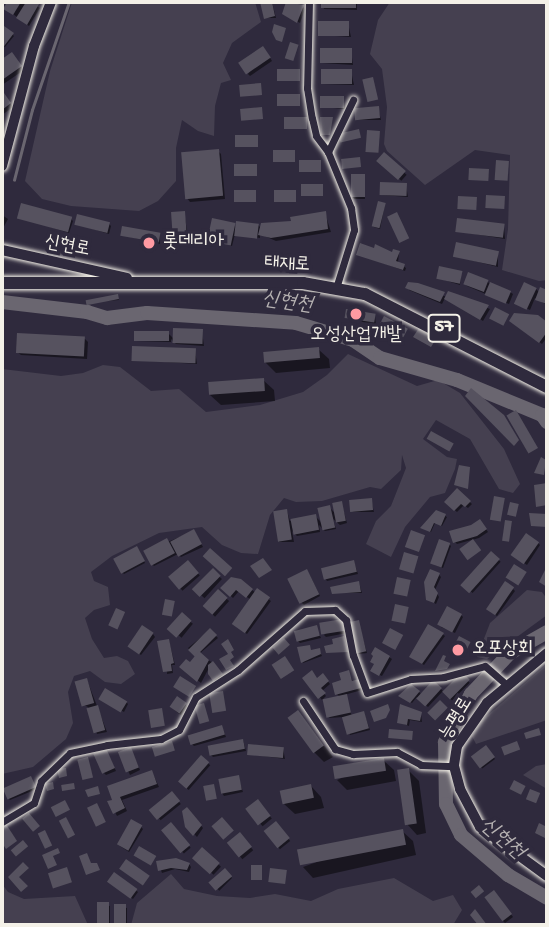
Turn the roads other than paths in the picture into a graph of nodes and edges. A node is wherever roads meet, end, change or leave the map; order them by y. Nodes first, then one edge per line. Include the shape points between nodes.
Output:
1 (51, 2) edge
2 (309, 2) edge
3 (353, 100) dead end
4 (328, 152) junction
5 (2, 166) edge
6 (2, 250) edge
7 (2, 275) edge
8 (127, 278) junction
9 (2, 282) edge
10 (337, 285) junction
11 (547, 379) edge
12 (547, 387) edge
13 (547, 653) edge
14 (505, 683) junction
15 (303, 701) dead end
16 (454, 766) junction
17 (2, 822) edge
18 (547, 876) edge

1 - 5 main road via 34,46
2 - 4 street via 307,88 316,136
3 - 4 street
4 - 10 street via 351,208 354,230
6 - 8 main road, 신현로
7 - 8 main road, 태재로 / 57
8 - 10 main road, 태재로 / 57 via 303,279
9 - 12 main road, 태재로 / 57 via 303,283 365,294
10 - 11 main road, 태재로 / 57 via 366,291
13 - 14 main road, 능평로
14 - 16 main road, 능평로 via 457,746
14 - 17 street via 485,666 444,677 411,679 367,693 346,620 335,610 305,611 238,670 196,697 179,730 161,739 70,753 41,781 34,803
15 - 16 street via 335,749 353,754 397,752 421,765
16 - 18 main road, 능평로 via 480,827

